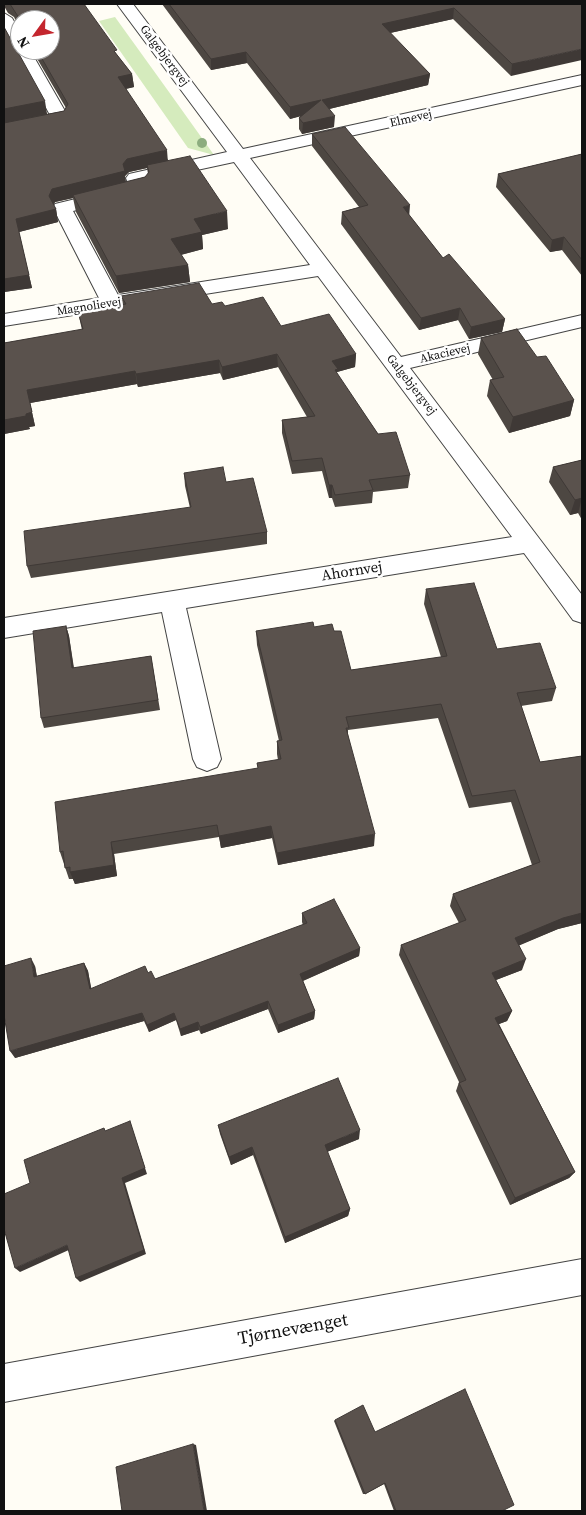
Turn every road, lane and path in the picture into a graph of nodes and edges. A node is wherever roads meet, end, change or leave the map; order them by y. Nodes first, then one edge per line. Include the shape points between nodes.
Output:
1 (125, 4) edge
2 (28, 60) edge
3 (582, 80) edge
4 (4, 130) edge
5 (240, 157) junction
6 (323, 269) junction
7 (112, 303) junction
8 (4, 320) edge
9 (582, 322) edge
10 (395, 365) junction
11 (532, 543) junction
12 (172, 601) junction
13 (582, 613) edge
14 (4, 628) edge
15 (207, 759) dead end
16 (582, 1277) edge
17 (4, 1383) edge

1 - 5 street, Galgebjergvej
2 - 4 street via 60,118
3 - 5 street, Elmevej
5 - 6 street, Galgebjergvej
5 - 7 street via 135,178 140,189 62,208
6 - 7 street, Magnolievej
6 - 10 street, Galgebjergvej
7 - 8 street, Magnolievej
9 - 10 street, Akacievej
10 - 11 street, Galgebjergvej
11 - 12 street, Ahornvej
11 - 13 street, Galgebjergvej
12 - 14 street, Ahornvej
12 - 15 street
16 - 17 street, Tjørnevænget

